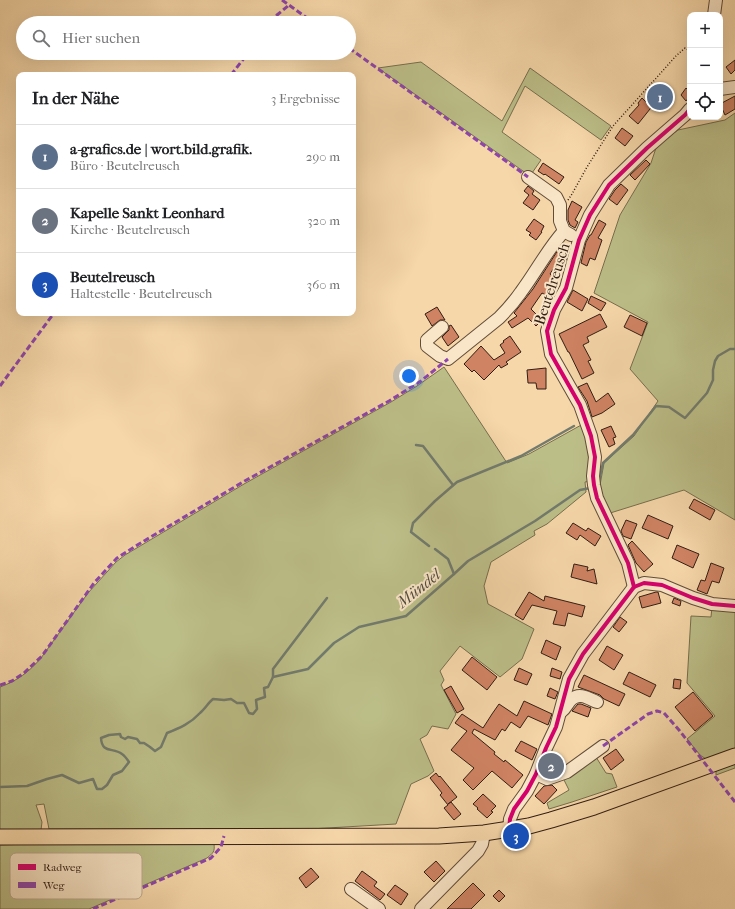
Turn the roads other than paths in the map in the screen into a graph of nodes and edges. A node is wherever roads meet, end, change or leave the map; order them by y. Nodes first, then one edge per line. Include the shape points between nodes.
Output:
1 (716, 0) edge
2 (714, 12) edge
3 (735, 87) edge
4 (723, 89) edge
5 (687, 113) edge
6 (528, 178) dead end
7 (564, 231) junction
8 (579, 240) junction
9 (442, 327) dead end
10 (634, 587) junction
11 (735, 606) edge
12 (597, 702) dead end
13 (561, 711) junction
14 (603, 746) dead end
15 (735, 756) edge
16 (536, 774) junction
17 (510, 830) junction
18 (484, 833) junction
19 (0, 837) edge
20 (351, 889) dead end
21 (428, 906) edge
22 (380, 909) edge

1 - 2 street
3 - 4 street
5 - 8 street, Beutelreusch via 609,185 590,215
6 - 7 street, Beutelreusch via 556,197 560,205 560,221
7 - 8 street, Beutelreusch
7 - 9 street, Beutelreusch via 556,239 522,292 499,318 448,358 440,356 427,346 427,340
8 - 10 street, Beutelreusch via 566,288 554,310 547,331 551,354 580,405 591,436 597,498 628,563
10 - 11 street via 644,583 662,585 712,604
10 - 13 street via 583,654 569,679
12 - 13 street via 577,696
13 - 16 street
14 - 16 street via 567,772 547,779
15 - 17 main road via 594,806
16 - 17 street via 514,809 510,819
17 - 18 main road
18 - 19 main road via 416,836
18 - 21 street via 478,851
20 - 22 street

